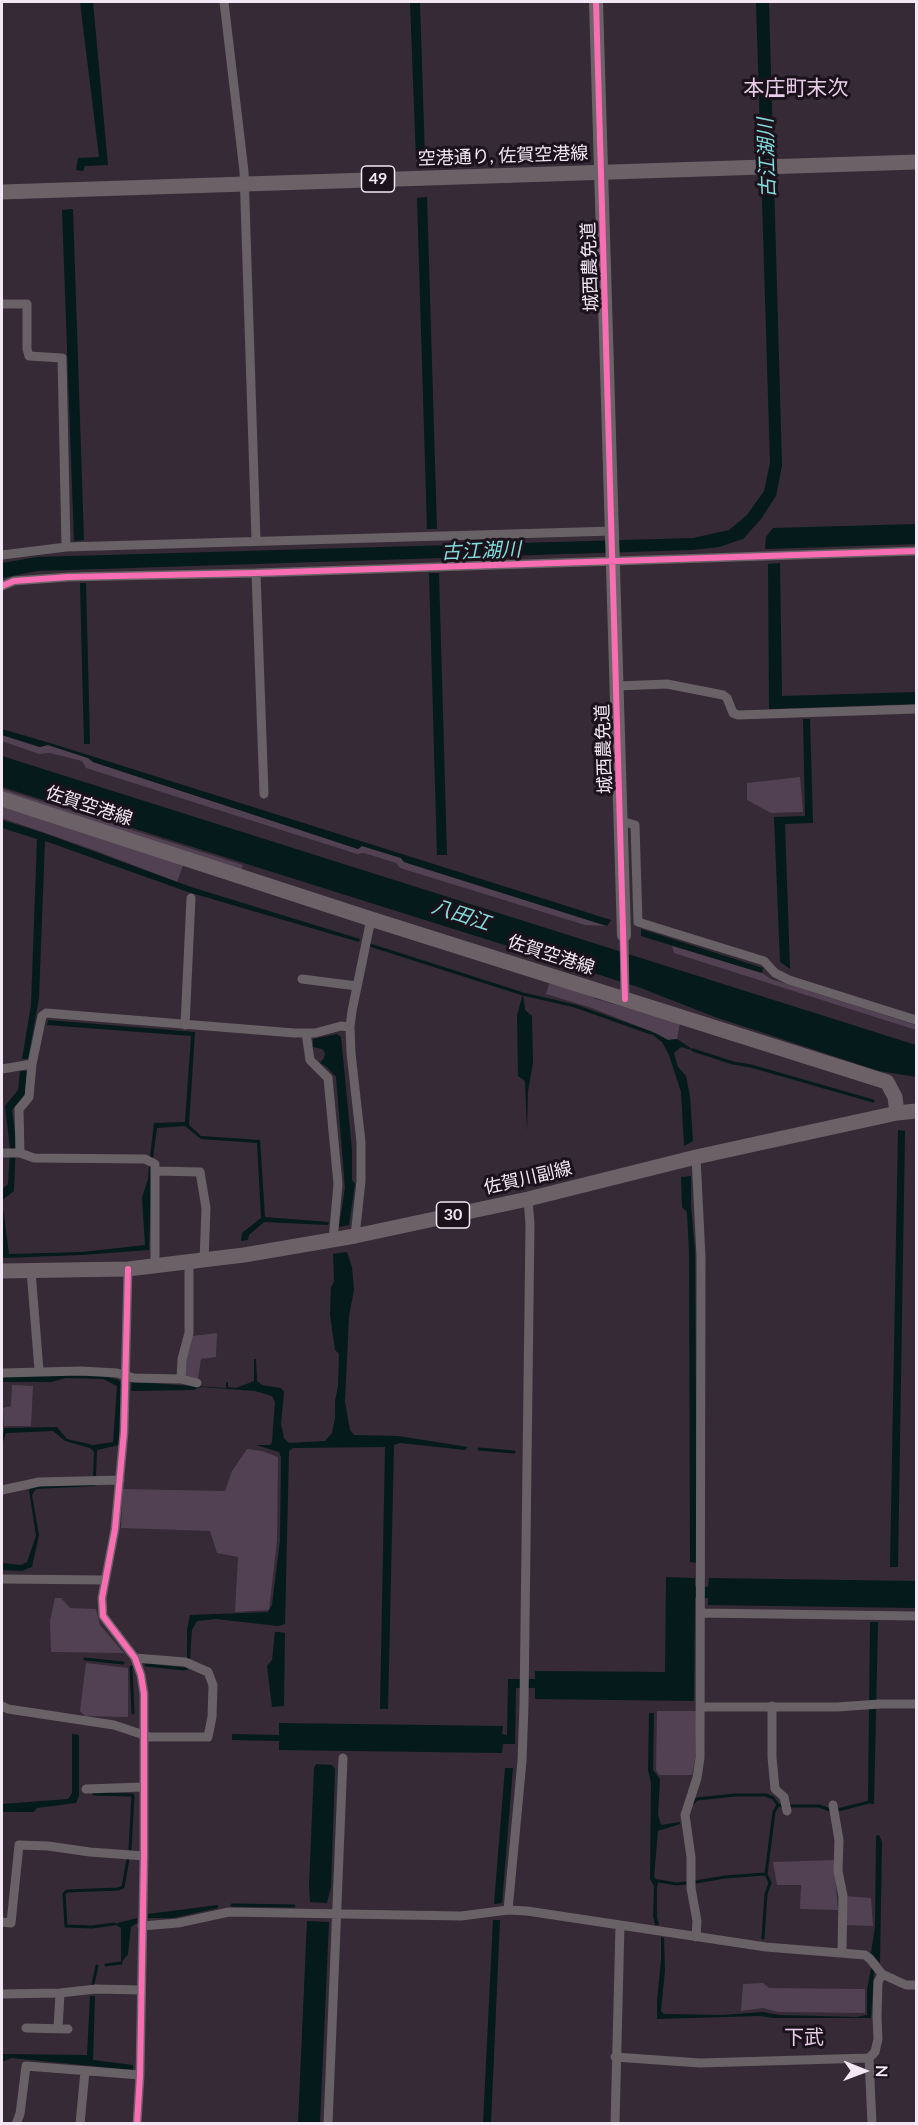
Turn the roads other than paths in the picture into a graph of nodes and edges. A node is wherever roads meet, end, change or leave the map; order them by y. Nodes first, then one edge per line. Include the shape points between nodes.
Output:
1 (224, 2) edge
2 (596, 2) edge
3 (916, 162) edge
4 (602, 173) junction
5 (245, 183) junction
6 (2, 192) edge
7 (2, 304) edge
8 (613, 531) junction
9 (256, 540) junction
10 (66, 547) junction
11 (916, 551) edge
12 (2, 555) edge
13 (614, 561) junction
14 (256, 573) junction
15 (2, 586) edge
16 (617, 686) junction
17 (916, 709) edge
18 (264, 794) dead end
19 (2, 799) edge
20 (621, 820) junction
21 (191, 898) dead end
22 (371, 919) junction
23 (624, 935) joint
24 (302, 979) dead end
25 (357, 986) junction
26 (626, 999) junction
27 (916, 1020) edge
28 (185, 1025) junction
29 (350, 1027) junction
30 (306, 1034) junction
31 (32, 1064) junction
32 (2, 1069) edge
33 (916, 1111) edge
34 (897, 1113) junction
35 (2, 1153) edge
36 (20, 1153) junction
37 (696, 1157) junction
38 (156, 1171) junction
39 (528, 1199) junction
40 (356, 1236) junction
41 (333, 1240) junction
42 (197, 1262) junction
43 (155, 1266) junction
44 (128, 1269) junction
45 (2, 1271) edge
46 (31, 1271) junction
47 (39, 1370) junction
48 (2, 1373) edge
49 (126, 1375) junction
50 (181, 1380) junction
51 (197, 1383) dead end
52 (120, 1480) junction
53 (2, 1490) edge
54 (2, 1579) edge
55 (105, 1580) junction
56 (701, 1612) junction
57 (916, 1616) edge
58 (135, 1658) junction
59 (916, 1704) edge
60 (772, 1706) junction
61 (2, 1707) edge
62 (700, 1707) junction
63 (143, 1734) junction
64 (343, 1758) dead end
65 (143, 1787) junction
66 (86, 1789) dead end
67 (833, 1805) dead end
68 (787, 1811) dead end
69 (144, 1856) junction
70 (508, 1910) junction
71 (338, 1914) junction
72 (2, 1922) edge
73 (620, 1925) junction
74 (142, 1926) junction
75 (696, 1937) junction
76 (842, 1952) junction
77 (882, 1974) junction
78 (916, 1985) edge
79 (141, 1990) junction
80 (60, 1993) junction
81 (2, 1994) edge
82 (26, 2028) dead end
83 (615, 2057) junction
84 (869, 2058) junction
85 (85, 2071) junction
86 (140, 2075) junction
87 (16, 2124) edge
88 (80, 2124) edge
89 (137, 2124) edge
90 (328, 2124) edge
91 (615, 2124) edge
92 (872, 2124) edge

1 - 5 street
2 - 4 street, 城西農免道
3 - 4 main road, 空港通り, 佐賀空港線 / 49
4 - 5 main road, 空港通り, 佐賀空港線 / 49
4 - 8 street, 城西農免道
5 - 6 main road, 空港通り, 佐賀空港線 / 49
5 - 9 street
7 - 10 street via 27,304 29,356 62,358
8 - 9 street
8 - 13 street, 城西農免道
9 - 10 street
10 - 12 street
11 - 13 street
13 - 14 street
13 - 16 street, 城西農免道
14 - 15 street via 68,577 14,581
14 - 18 street
16 - 17 street via 667,684 723,695 738,715
16 - 20 street, 城西農免道
19 - 22 main road, 佐賀空港線
20 - 23 street, 城西農免道
20 - 27 street via 635,825 638,922 764,961 789,980
21 - 28 street
22 - 25 street
22 - 26 main road, 佐賀空港線
23 - 26 street
24 - 25 street
25 - 29 street
26 - 34 main road, 佐賀空港線 via 887,1082 895,1097
28 - 30 street
28 - 31 street via 46,1013 42,1016
29 - 30 street
29 - 40 street via 361,1142
30 - 41 street via 310,1060 328,1078 338,1184
31 - 32 street
31 - 36 street via 29,1097 19,1109
33 - 34 main road, 佐賀川副線 / 30
34 - 37 main road, 佐賀川副線 / 30
35 - 36 street
36 - 38 street via 34,1158 145,1159 155,1164
37 - 39 main road, 佐賀川副線 / 30
37 - 56 street via 701,1257
38 - 42 street via 200,1172 206,1208
38 - 43 street
39 - 40 main road, 佐賀川副線 / 30
39 - 70 street via 524,1691 522,1761
40 - 41 main road, 佐賀川副線 / 30
41 - 42 main road, 佐賀川副線 / 30
42 - 43 main road, 佐賀川副線 / 30
42 - 50 street
43 - 44 main road, 佐賀川副線 / 30
44 - 46 main road, 佐賀川副線 / 30
44 - 49 street
45 - 46 main road, 佐賀川副線 / 30
46 - 47 street
47 - 48 street
47 - 49 street
49 - 50 street
49 - 52 street
50 - 51 street
52 - 53 street via 39,1482
52 - 55 street
54 - 55 street
55 - 58 street via 103,1616
56 - 57 street
56 - 62 street
58 - 63 street via 144,1695
58 - 63 street via 185,1662 208,1672 213,1685 208,1737
59 - 60 street
60 - 62 street
60 - 68 street via 775,1789 784,1797
61 - 63 street via 114,1725
62 - 75 street via 700,1758 685,1815 698,1921
63 - 65 street
64 - 71 street
65 - 66 street
65 - 69 street
67 - 76 street via 843,1896
69 - 72 street via 19,1845 11,1923
69 - 74 street
70 - 71 street via 461,1916
70 - 73 street
71 - 74 street via 230,1911 178,1923
71 - 90 street
73 - 75 street
73 - 83 street
74 - 79 street
75 - 76 street
76 - 77 street via 864,1955
77 - 78 street
77 - 84 street via 878,1982 878,2039
79 - 80 street
79 - 86 street
80 - 81 street
80 - 82 street via 63,2029
83 - 84 street via 700,2063
83 - 91 street
84 - 92 street
85 - 86 street
85 - 87 street via 26,2066
85 - 88 street
86 - 89 street

